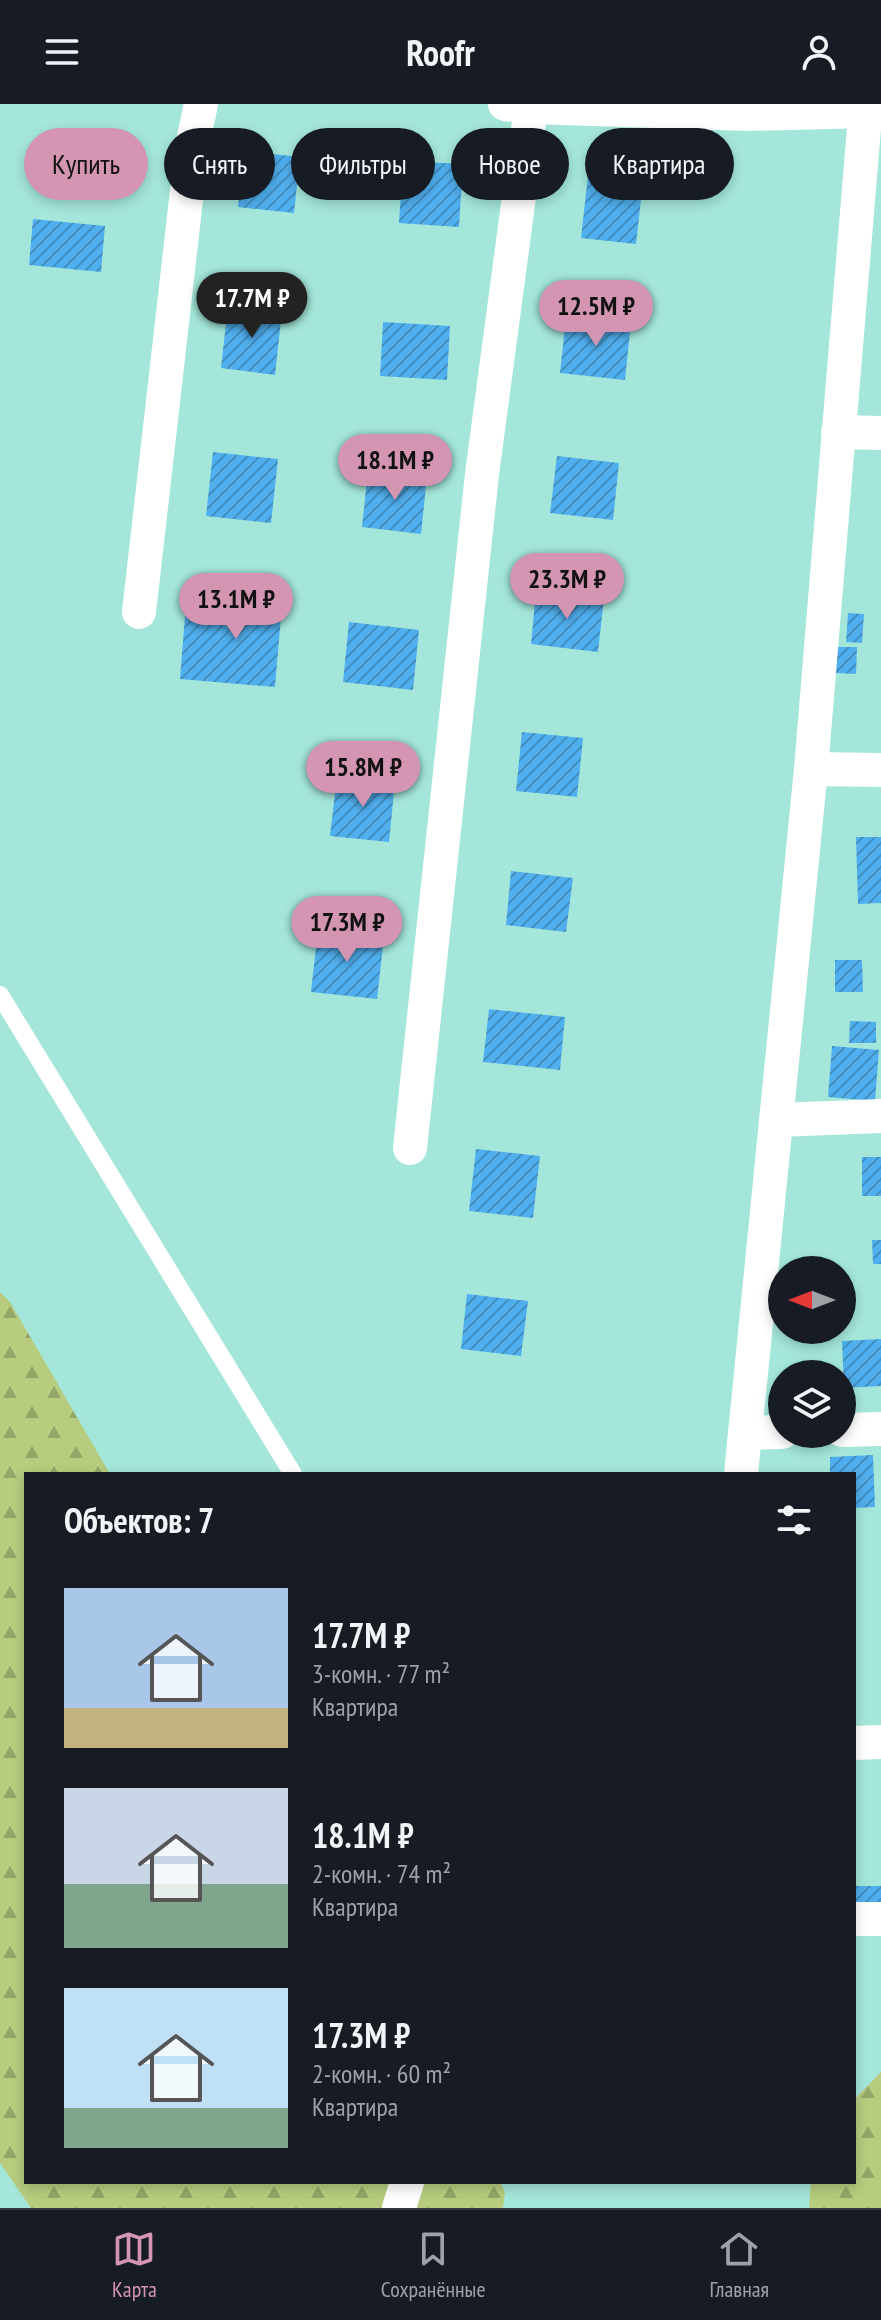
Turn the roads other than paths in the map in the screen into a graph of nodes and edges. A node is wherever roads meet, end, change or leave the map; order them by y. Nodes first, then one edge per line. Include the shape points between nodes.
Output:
1 (201, 104) edge
2 (518, 106) edge
3 (869, 106) edge
4 (838, 432) junction
5 (881, 433) edge
6 (139, 612) dead end
7 (811, 769) junction
8 (881, 770) edge
9 (0, 995) edge
10 (881, 1116) edge
11 (776, 1120) junction
12 (410, 1148) dead end
13 (881, 1429) edge
14 (856, 1430) edge
15 (768, 1432) edge
16 (745, 1433) junction
17 (292, 1472) edge
18 (741, 1472) edge
19 (881, 1742) edge
20 (856, 1743) edge
21 (856, 1919) edge
22 (881, 1919) edge
23 (406, 2184) edge
24 (399, 2208) edge

1 - 6 street
2 - 3 street via 748,114
2 - 12 street
3 - 4 street
4 - 5 street
4 - 7 street
7 - 8 street
7 - 11 street
9 - 17 lane
10 - 11 street
11 - 16 street
13 - 14 street
15 - 16 street
16 - 18 street
19 - 20 street
21 - 22 street
23 - 24 street

